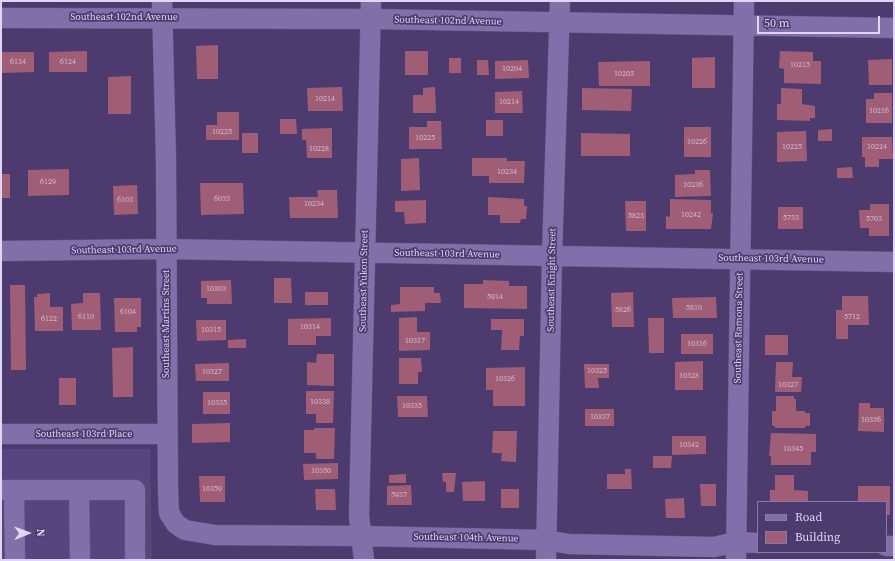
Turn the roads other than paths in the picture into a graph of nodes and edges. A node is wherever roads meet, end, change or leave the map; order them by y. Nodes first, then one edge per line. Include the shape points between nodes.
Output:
1 (560, 1) edge
2 (744, 1) edge
3 (162, 9) edge
4 (371, 10) edge
5 (1, 18) edge
6 (560, 23) junction
7 (743, 26) junction
8 (894, 28) edge
9 (166, 249) junction
10 (1, 251) edge
11 (365, 252) junction
12 (552, 257) junction
13 (740, 258) junction
14 (894, 262) edge
15 (1, 434) edge
16 (166, 434) junction
17 (8, 490) edge
18 (79, 490) junction
19 (176, 524) joint
20 (361, 536) junction
21 (546, 540) junction
22 (757, 543) edge
23 (736, 551) edge
24 (15, 560) edge
25 (80, 560) edge
26 (135, 560) edge
27 (364, 560) edge
28 (546, 560) edge

1 - 6 street, Southeast Knight Street
2 - 7 street, Southeast Ramona Street
3 - 4 street, Southeast 102nd Avenue
3 - 5 street, Southeast 102nd Avenue
3 - 9 street, Southeast Martins Street
4 - 6 street, Southeast 102nd Avenue
4 - 11 street, Southeast Yukon Street
6 - 7 street, Southeast 102nd Avenue
6 - 12 street, Southeast Knight Street
7 - 8 street, Southeast 102nd Avenue
7 - 13 street, Southeast Ramona Street
9 - 10 street, Southeast 103rd Avenue
9 - 11 street, Southeast 103rd Avenue
9 - 16 street, Southeast Martins Street
11 - 12 street, Southeast 103rd Avenue
11 - 20 street, Southeast Yukon Street via 359,516
12 - 13 street, Southeast 103rd Avenue
12 - 21 street, Southeast Knight Street
13 - 14 street, Southeast 103rd Avenue
13 - 23 street, Southeast Ramona Street
15 - 16 street, Southeast 103rd Place
16 - 19 street, Southeast Martins Street via 168,505
17 - 18 street
17 - 24 street
18 - 25 street
18 - 26 street via 135,490
19 - 20 street, Southeast 104th Avenue via 185,530 215,535
20 - 21 street, Southeast 104th Avenue
20 - 27 street, Southeast Yukon Street
21 - 23 street, Southeast 104th Avenue via 569,544 706,546
21 - 28 street, Southeast Knight Street
22 - 23 street, Southeast 104th Avenue

